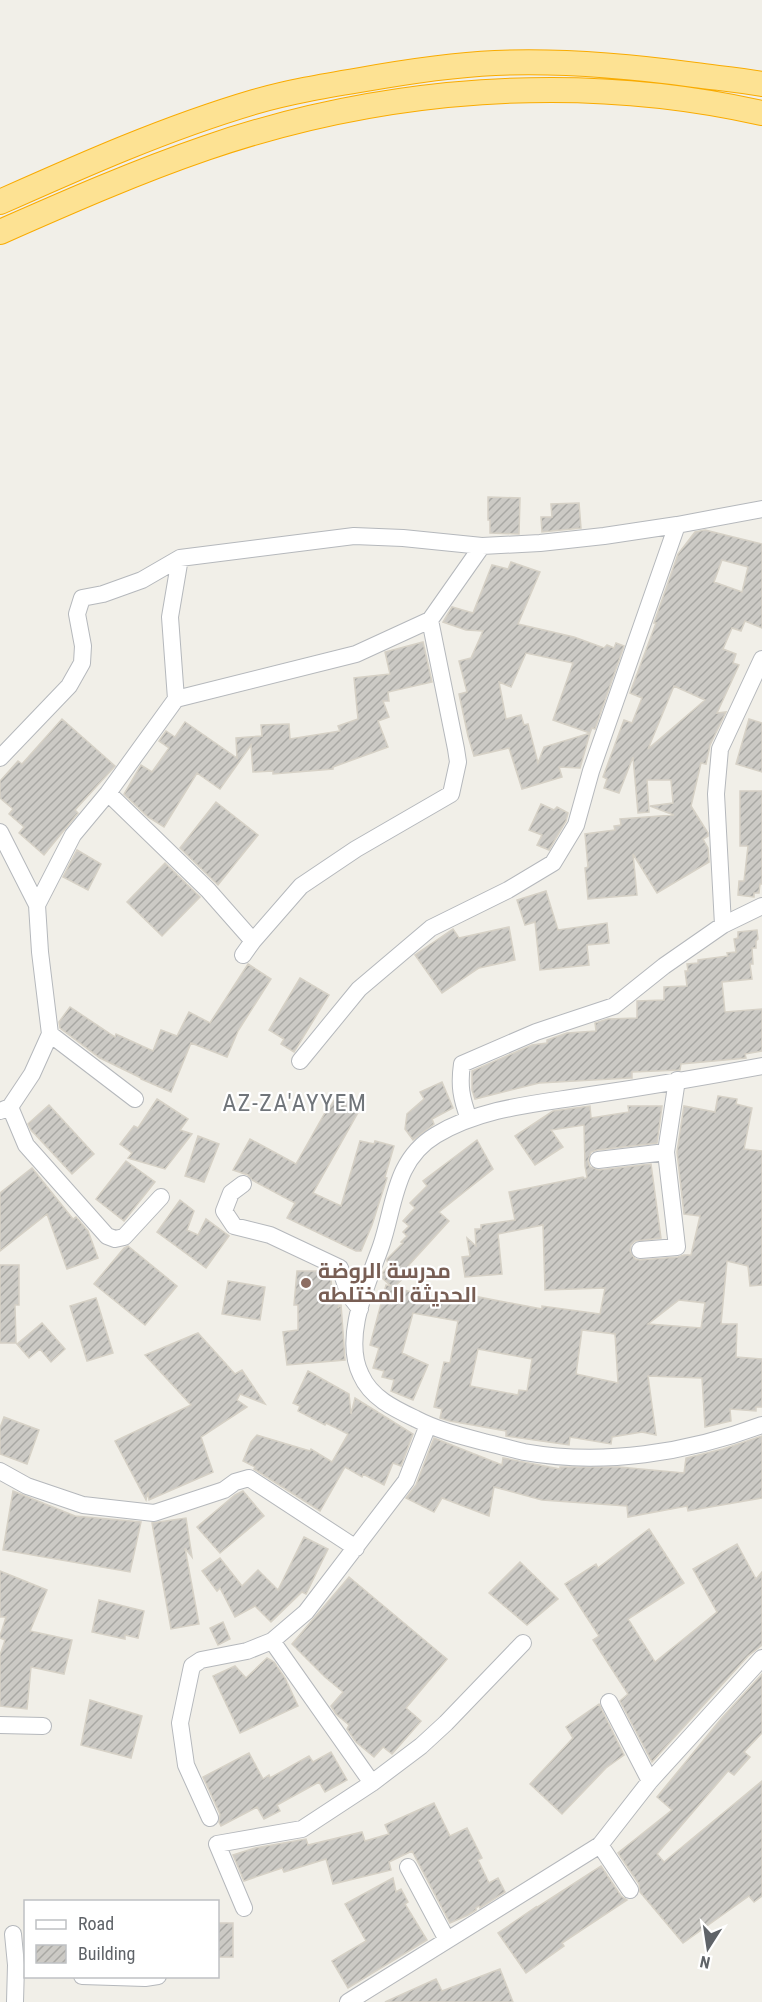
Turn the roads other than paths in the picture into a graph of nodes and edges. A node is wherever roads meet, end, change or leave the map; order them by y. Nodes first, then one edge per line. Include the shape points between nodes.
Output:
1 (761, 84) edge
2 (762, 113) edge
3 (0, 202) edge
4 (0, 232) edge
5 (762, 509) edge
6 (677, 525) junction
7 (482, 546) junction
8 (180, 558) junction
9 (430, 620) junction
10 (762, 659) edge
11 (176, 699) junction
12 (0, 758) edge
13 (108, 793) junction
14 (0, 832) edge
15 (37, 905) junction
16 (762, 906) edge
17 (723, 925) junction
18 (253, 941) junction
19 (243, 955) dead end
20 (50, 1034) junction
21 (300, 1061) dead end
22 (762, 1066) edge
23 (677, 1080) junction
24 (135, 1099) dead end
25 (5, 1109) edge
26 (469, 1119) junction
27 (666, 1152) junction
28 (598, 1160) dead end
29 (243, 1184) dead end
30 (161, 1197) dead end
31 (640, 1250) dead end
32 (360, 1309) junction
33 (428, 1425) junction
34 (762, 1425) edge
35 (0, 1471) edge
36 (356, 1548) junction
37 (272, 1641) junction
38 (523, 1643) dead end
39 (762, 1658) edge
40 (609, 1702) dead end
41 (0, 1725) edge
42 (43, 1726) dead end
43 (650, 1781) junction
44 (372, 1784) junction
45 (210, 1818) dead end
46 (600, 1845) junction
47 (408, 1867) dead end
48 (630, 1890) dead end
49 (244, 1908) dead end
50 (13, 1934) dead end
51 (447, 1940) junction
52 (14, 1986) edge
53 (348, 2002) edge

1 - 3 highway via 550,63 494,63 371,78 266,99 190,123
2 - 4 highway via 687,100 580,90 501,91 394,102 328,114 208,147
5 - 6 street
6 - 7 street via 540,543
6 - 21 street via 591,771 576,825 553,863 431,928 360,988
7 - 8 street via 354,536
7 - 9 street
8 - 11 street via 170,617
8 - 12 street via 142,580 82,598 77,614 82,663 69,686
9 - 11 street via 356,654
9 - 18 street via 458,762 451,794 301,886
10 - 17 street via 720,748 716,794
11 - 13 street
13 - 15 street via 73,835
13 - 18 street
14 - 15 street
15 - 20 street
16 - 17 street
17 - 26 street via 614,1006 536,1032 462,1064 460,1083
18 - 19 street
20 - 24 street
20 - 25 street via 32,1074
22 - 23 street
23 - 26 street via 519,1105
23 - 27 street
25 - 30 street via 26,1145 107,1236 124,1237
26 - 32 street via 435,1135 416,1150 404,1170
27 - 28 street
27 - 31 street via 677,1247
29 - 32 street via 231,1193 224,1211 234,1226 270,1235 340,1268 349,1295
32 - 33 street via 355,1358 361,1376 388,1405
33 - 34 street via 525,1452 594,1457 685,1448
33 - 36 street via 406,1481
35 - 36 street via 83,1505 154,1513 249,1478
36 - 37 street via 306,1612
37 - 44 street
37 - 45 street via 247,1651 201,1660 192,1666 180,1723 186,1765
38 - 44 street via 446,1723
39 - 43 street
40 - 43 street
41 - 42 street
43 - 46 street
44 - 49 street via 302,1829 217,1844
46 - 48 street
46 - 51 street
47 - 51 street
50 - 52 street
51 - 53 street

